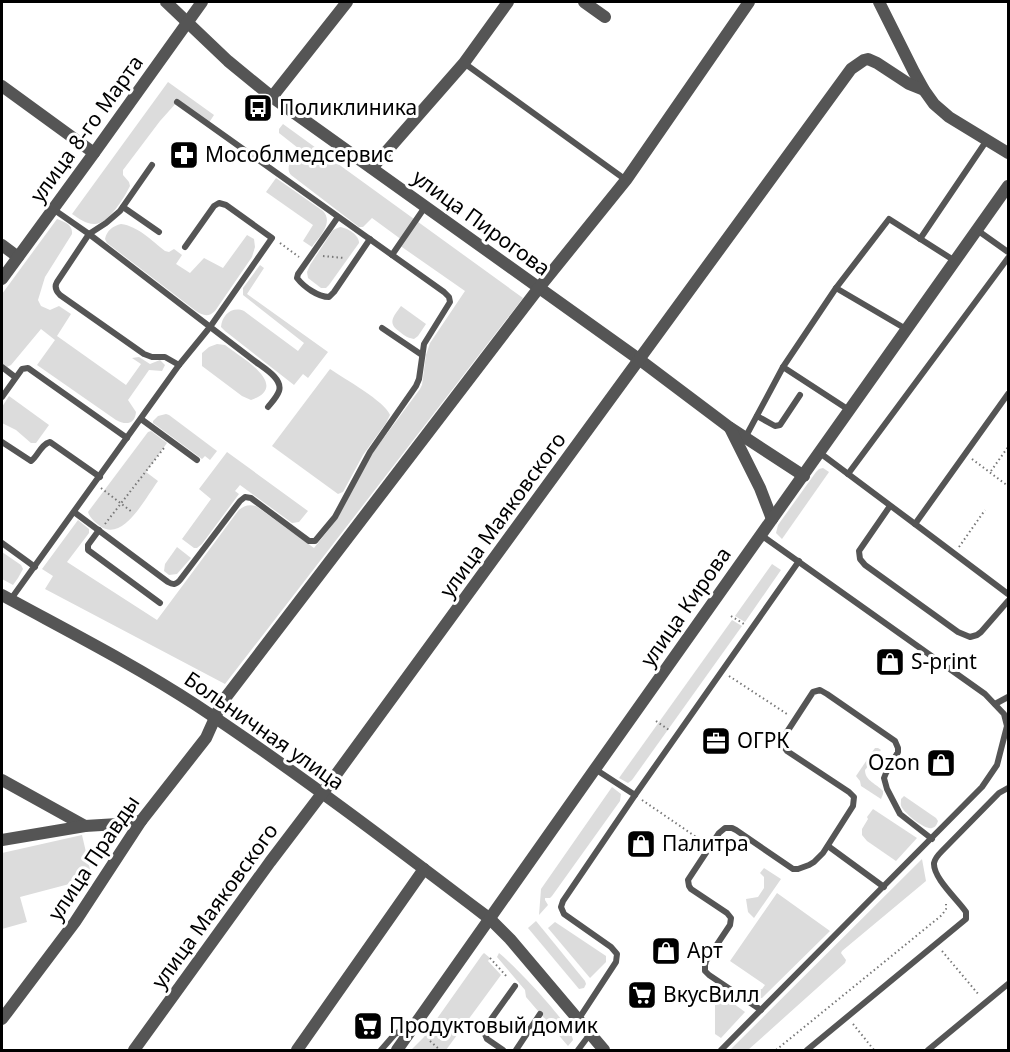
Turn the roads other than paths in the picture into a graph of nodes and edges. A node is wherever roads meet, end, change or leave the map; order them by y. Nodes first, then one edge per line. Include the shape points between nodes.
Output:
1 (166, 2) edge
2 (202, 2) edge
3 (347, 2) edge
4 (508, 2) edge
5 (584, 2) edge
6 (749, 2) edge
7 (879, 2) edge
8 (605, 16) dead end
9 (188, 22) junction
10 (464, 63) junction
11 (2, 86) edge
12 (924, 90) junction
13 (272, 97) junction
14 (177, 102) dead end
15 (988, 140) junction
16 (94, 153) junction
17 (1008, 153) edge
18 (152, 165) dead end
19 (372, 168) junction
20 (626, 180) junction
21 (1008, 186) edge
22 (123, 207) junction
23 (425, 207) junction
24 (53, 209) junction
25 (338, 217) junction
26 (977, 230) junction
27 (159, 232) dead end
28 (88, 234) junction
29 (370, 239) junction
30 (920, 239) junction
31 (2, 246) edge
32 (185, 247) dead end
33 (1008, 252) edge
34 (392, 255) junction
35 (18, 257) junction
36 (1008, 258) edge
37 (955, 261) junction
38 (2, 279) edge
39 (836, 288) junction
40 (538, 289) junction
41 (210, 327) junction
42 (382, 328) dead end
43 (907, 329) junction
44 (422, 355) junction
45 (640, 360) junction
46 (179, 365) junction
47 (2, 367) edge
48 (783, 367) junction
49 (15, 377) junction
50 (800, 394) dead end
51 (1008, 394) edge
52 (2, 397) edge
53 (268, 407) dead end
54 (850, 410) junction
55 (757, 416) junction
56 (141, 419) junction
57 (729, 427) junction
58 (127, 438) junction
59 (745, 438) junction
60 (2, 442) edge
61 (820, 453) junction
62 (197, 460) dead end
63 (848, 474) junction
64 (804, 476) junction
65 (100, 477) junction
66 (890, 506) junction
67 (74, 512) junction
68 (772, 519) junction
69 (915, 524) junction
70 (99, 531) junction
71 (761, 535) junction
72 (2, 543) edge
73 (799, 561) junction
74 (34, 567) junction
75 (1008, 594) edge
76 (6, 597) edge
77 (1008, 601) edge
78 (160, 603) dead end
79 (1008, 697) edge
80 (995, 704) junction
81 (215, 718) junction
82 (595, 769) junction
83 (2, 780) edge
84 (1008, 788) edge
85 (322, 793) junction
86 (634, 795) junction
87 (141, 821) junction
88 (85, 826) junction
89 (932, 839) junction
90 (2, 840) edge
91 (828, 846) junction
92 (424, 869) junction
93 (884, 887) junction
94 (490, 920) junction
95 (1008, 984) edge
96 (515, 986) road end
97 (761, 1010) junction
98 (540, 1014) dead end
99 (2, 1019) edge
100 (578, 1020) junction
101 (418, 1021) junction
102 (590, 1034) junction
103 (134, 1050) edge
104 (297, 1050) edge
105 (381, 1050) edge
106 (397, 1050) edge
107 (503, 1050) edge
108 (516, 1050) edge
109 (578, 1050) edge
110 (604, 1050) edge
111 (721, 1050) edge
112 (807, 1050) edge
113 (928, 1050) edge

1 - 9 street, улица Пирогова
2 - 9 street, улица 8-го Марта
3 - 13 street
4 - 10 street
5 - 8 street
6 - 20 street, улица Правды
7 - 12 street
9 - 13 street, улица Пирогова
9 - 16 street, улица 8-го Марта
10 - 19 street
10 - 20 lane
11 - 16 street
12 - 15 street via 949,117
12 - 45 street, улица Маяковского via 872,60 856,64
13 - 19 street, улица Пирогова
14 - 25 lane
15 - 17 street
15 - 30 lane
16 - 24 street, улица 8-го Марта
18 - 22 lane
19 - 23 street, улица Пирогова
20 - 40 street, улица Правды
21 - 26 street, улица Кирова
22 - 27 lane
22 - 28 lane
23 - 34 lane
23 - 40 street, улица Пирогова
24 - 28 lane
24 - 35 street, улица 8-го Марта
25 - 29 lane
25 - 29 lane via 298,274 301,283 320,296 329,297
26 - 33 lane
26 - 37 street, улица Кирова
28 - 41 lane
28 - 46 lane via 56,284 57,293 144,354 165,357
29 - 34 lane
30 - 37 lane
30 - 39 lane via 889,219
31 - 35 street
32 - 41 lane via 219,203 272,238
34 - 44 lane via 450,299 426,339
35 - 38 street, улица 8-го Марта
36 - 63 lane
37 - 43 street, улица Кирова
39 - 43 lane
39 - 48 lane
40 - 45 street, улица Пирогова
40 - 81 street, улица Правды via 226,697
41 - 46 lane
41 - 53 lane via 278,382 279,392
42 - 44 lane
43 - 54 street, улица Кирова
44 - 70 lane via 416,386 315,542 245,497 174,584
45 - 57 street, улица Пирогова
45 - 85 street, улица Маяковского
46 - 56 lane
47 - 49 lane
48 - 54 lane
48 - 55 lane
49 - 52 lane
49 - 58 lane via 28,368
50 - 55 lane via 780,425
51 - 69 lane
54 - 61 street, улица Кирова
55 - 59 lane
56 - 58 lane
56 - 62 lane
57 - 59 street, улица Пирогова
57 - 68 street, улица Пирогова
58 - 65 lane
59 - 64 street, улица Пирогова
60 - 65 lane via 31,461 50,442
61 - 63 lane
61 - 64 street, улица Кирова
63 - 66 lane
64 - 68 street, улица Кирова
65 - 67 lane
66 - 69 lane
66 - 77 lane via 859,551 865,565 970,637 981,632
67 - 70 lane
67 - 74 lane
68 - 71 street, улица Кирова
69 - 75 lane
70 - 78 lane via 88,550
71 - 73 lane
71 - 82 street, улица Кирова
72 - 74 lane
73 - 80 lane
73 - 86 lane
74 - 76 lane
76 - 81 street, Больничная улица
79 - 80 lane
80 - 89 lane via 1004,714 1007,726 998,765
81 - 85 street, Больничная улица
81 - 87 street, улица Правды via 206,738
82 - 86 lane
82 - 94 street, улица Кирова
83 - 88 street
84 - 112 lane via 935,859 937,875 967,915 961,924
85 - 92 street, Больничная улица
85 - 103 street, улица Маяковского
86 - 100 lane via 561,903 564,914 617,954 616,962
87 - 88 street
87 - 99 street, улица Правды via 75,922
88 - 90 street
89 - 91 lane via 900,814 887,789 884,778 898,752 895,741 820,690 813,692 782,743 854,797 853,806
89 - 93 lane
91 - 93 lane
91 - 97 lane via 814,862 798,869 789,867 732,828 725,828 688,880 694,891 731,918 706,961 705,970
92 - 94 street, Больничная улица
92 - 104 street
93 - 97 lane
94 - 100 street, Больничная улица via 506,933
94 - 101 street, улица Кирова
95 - 113 lane
96 - 107 lane via 484,1032 487,1039
97 - 111 lane
98 - 108 lane
100 - 102 street, Больничная улица
101 - 105 lane via 395,1034
101 - 106 street, улица Кирова
102 - 109 lane
102 - 110 street, Больничная улица

